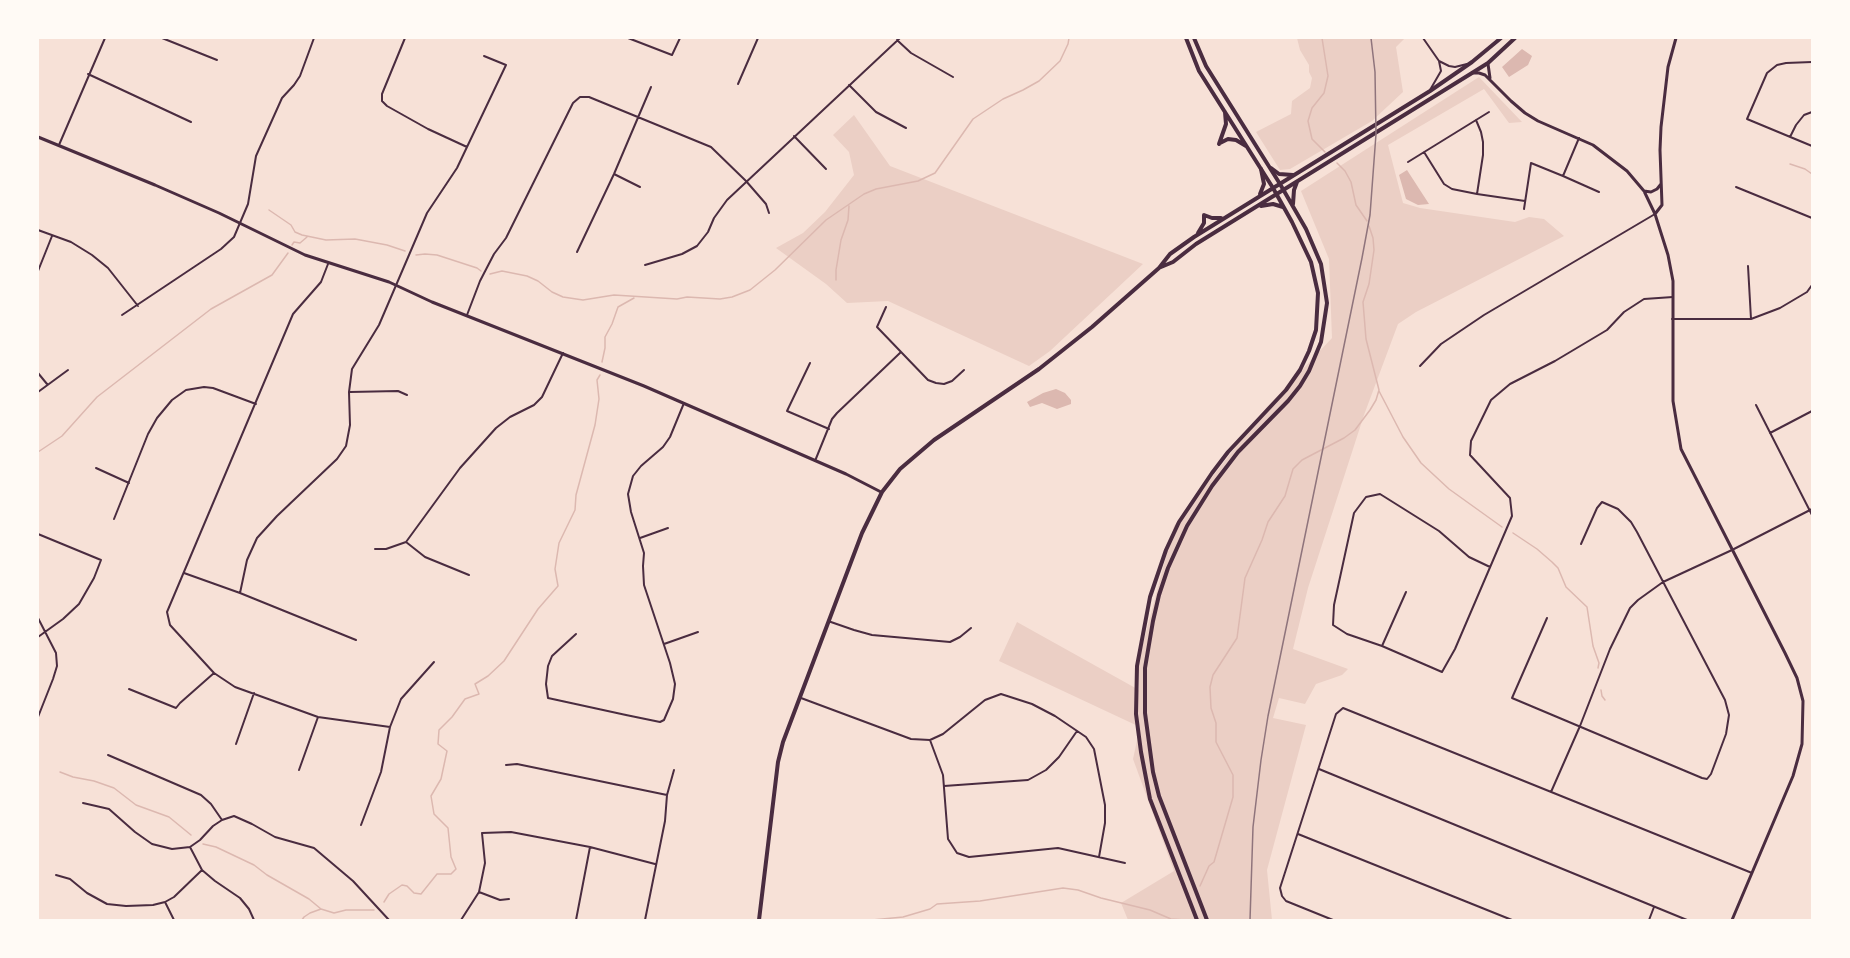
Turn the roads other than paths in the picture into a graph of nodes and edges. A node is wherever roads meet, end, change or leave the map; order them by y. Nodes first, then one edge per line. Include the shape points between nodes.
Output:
1 (105, 38) edge
2 (162, 38) edge
3 (314, 38) edge
4 (405, 38) edge
5 (628, 38) edge
6 (680, 38) edge
7 (758, 38) edge
8 (1186, 38) edge
9 (1194, 38) edge
10 (1423, 38) edge
11 (1501, 38) edge
12 (1515, 38) edge
13 (1676, 38) edge
14 (898, 39) edge
15 (484, 56) dead end
16 (217, 60) dead end
17 (1439, 61) junction
18 (1472, 62) junction
19 (1812, 62) edge
20 (1488, 63) junction
21 (1472, 74) junction
22 (88, 75) junction
23 (953, 77) dead end
24 (1491, 79) junction
25 (738, 84) dead end
26 (849, 85) junction
27 (651, 87) dead end
28 (1430, 91) junction
29 (1224, 110) junction
30 (1489, 112) dead end
31 (1812, 112) edge
32 (639, 117) junction
33 (1476, 120) junction
34 (192, 122) dead end
35 (906, 128) dead end
36 (794, 136) junction
37 (38, 137) edge
38 (1791, 137) junction
39 (1579, 138) junction
40 (59, 146) junction
41 (1812, 146) edge
42 (467, 147) junction
43 (1248, 148) junction
44 (1424, 152) junction
45 (1408, 162) dead end
46 (1271, 168) junction
47 (826, 169) dead end
48 (1262, 169) junction
49 (614, 174) junction
50 (1294, 175) junction
51 (1563, 176) junction
52 (746, 181) junction
53 (1297, 182) junction
54 (1662, 182) junction
55 (1280, 184) junction
56 (640, 187) dead end
57 (1736, 187) dead end
58 (1273, 188) junction
59 (1284, 190) junction
60 (1599, 192) dead end
61 (1644, 192) junction
62 (1478, 194) junction
63 (1277, 195) junction
64 (1259, 196) junction
65 (1525, 201) junction
66 (1257, 207) junction
67 (1285, 208) junction
68 (1294, 208) junction
69 (1524, 209) dead end
70 (768, 213) dead end
71 (1655, 214) junction
72 (1225, 218) junction
73 (1812, 218) edge
74 (240, 224) junction
75 (38, 230) edge
76 (52, 236) junction
77 (1194, 237) junction
78 (577, 252) dead end
79 (328, 264) junction
80 (645, 265) dead end
81 (1748, 266) dead end
82 (1159, 268) junction
83 (38, 271) edge
84 (1812, 285) edge
85 (397, 286) junction
86 (1673, 297) junction
87 (138, 306) junction
88 (886, 307) dead end
89 (1318, 311) junction
90 (1326, 311) junction
91 (122, 315) dead end
92 (466, 315) junction
93 (1672, 319) junction
94 (1751, 319) junction
95 (901, 352) junction
96 (563, 353) junction
97 (810, 363) dead end
98 (1420, 366) dead end
99 (68, 370) dead end
100 (964, 370) dead end
101 (38, 373) edge
102 (48, 385) junction
103 (38, 392) edge
104 (349, 393) junction
105 (406, 395) dead end
106 (684, 403) junction
107 (256, 404) junction
108 (1756, 405) dead end
109 (1812, 411) edge
110 (1257, 421) junction
111 (1263, 426) junction
112 (829, 429) junction
113 (1770, 433) junction
114 (815, 461) junction
115 (96, 468) dead end
116 (129, 483) junction
117 (882, 492) junction
118 (1811, 509) edge
119 (1812, 515) edge
120 (114, 519) dead end
121 (1179, 522) junction
122 (1187, 526) junction
123 (668, 528) dead end
124 (38, 534) edge
125 (640, 538) junction
126 (406, 542) junction
127 (1581, 544) dead end
128 (375, 549) dead end
129 (1732, 550) junction
130 (1490, 567) junction
131 (184, 573) junction
132 (469, 575) dead end
133 (1663, 582) junction
134 (1406, 592) dead end
135 (240, 593) junction
136 (38, 618) edge
137 (1547, 618) dead end
138 (828, 621) junction
139 (971, 628) dead end
140 (46, 632) junction
141 (698, 632) dead end
142 (576, 634) dead end
143 (38, 637) edge
144 (356, 640) dead end
145 (664, 644) junction
146 (1382, 646) junction
147 (434, 662) dead end
148 (214, 673) junction
149 (129, 689) dead end
150 (254, 693) junction
151 (799, 697) junction
152 (38, 717) edge
153 (318, 717) junction
154 (1580, 726) junction
155 (390, 727) junction
156 (1077, 731) junction
157 (930, 740) junction
158 (236, 744) dead end
159 (108, 755) dead end
160 (506, 765) dead end
161 (1319, 768) junction
162 (299, 770) dead end
163 (674, 770) dead end
164 (944, 786) junction
165 (1551, 792) junction
166 (667, 795) junction
167 (83, 802) dead end
168 (222, 820) junction
169 (361, 825) dead end
170 (1298, 834) junction
171 (590, 847) junction
172 (190, 848) junction
173 (1100, 857) junction
174 (1125, 862) dead end
175 (656, 864) junction
176 (202, 870) junction
177 (1752, 873) junction
178 (56, 875) dead end
179 (479, 892) junction
180 (509, 899) dead end
181 (165, 902) junction
182 (1654, 908) junction
183 (174, 921) edge
184 (254, 921) edge
185 (389, 921) edge
186 (461, 921) edge
187 (576, 921) edge
188 (645, 921) edge
189 (759, 921) edge
190 (1197, 921) edge
191 (1207, 921) edge
192 (1333, 921) edge
193 (1512, 921) edge
194 (1649, 921) edge
195 (1687, 921) edge
196 (1732, 921) edge

1 - 22 street
2 - 16 street
3 - 74 street via 300,76 282,98 256,156 248,204
4 - 42 street via 382,101
5 - 6 street via 672,55
7 - 25 street
8 - 29 main road via 1199,72
9 - 46 main road via 1206,66
10 - 17 street
11 - 18 main road
12 - 20 main road
13 - 54 street via 1668,67 1661,127
14 - 23 street via 911,53
14 - 26 street
15 - 42 street via 506,65
17 - 18 street via 1455,67
17 - 28 street via 1438,79
18 - 28 main road
19 - 38 street via 1776,65 1767,73 1747,119
20 - 21 main road
20 - 24 street
21 - 24 street
21 - 53 main road
22 - 34 street
22 - 40 street
24 - 39 street via 1511,101 1538,121
26 - 35 street via 876,111
26 - 36 street
27 - 32 street
28 - 50 main road
29 - 43 main road
29 - 43 main road via 1226,124 1219,144 1236,140
30 - 33 street
31 - 38 street via 1796,124
32 - 49 street
32 - 52 street via 711,147
32 - 92 street via 589,97 580,97 573,103
33 - 44 street
33 - 62 street via 1483,142
36 - 47 street
36 - 52 street
37 - 40 street
38 - 41 street
39 - 51 street
39 - 61 street via 1614,160
40 - 74 street
42 - 85 street via 427,213
43 - 48 main road
44 - 45 street
44 - 62 street via 1444,184
46 - 50 main road via 1279,174
46 - 55 main road
48 - 58 main road
48 - 64 main road via 1264,184
49 - 56 street
49 - 78 street
50 - 55 main road
51 - 60 street
51 - 65 street via 1531,163
52 - 70 street via 766,204
52 - 80 street via 720,209 697,246
53 - 59 main road
53 - 68 main road
54 - 61 street via 1658,189
54 - 71 street via 1662,205
55 - 58 main road
55 - 59 main road
57 - 73 street
58 - 63 main road
58 - 64 main road
59 - 63 main road
59 - 68 main road
61 - 71 street
62 - 65 street
63 - 66 main road
63 - 67 main road
64 - 72 main road
65 - 69 street
66 - 67 main road via 1273,204
66 - 82 main road
67 - 89 main road via 1311,262
68 - 90 main road via 1318,256 1326,288
71 - 86 street via 1668,255
71 - 98 street via 1484,315 1442,344
72 - 77 main road
72 - 77 main road via 1204,215 1204,223
74 - 79 street
74 - 87 street via 229,244
75 - 76 street
76 - 83 street
76 - 87 street via 71,242 108,268
77 - 82 main road via 1170,254
79 - 85 street
79 - 107 street via 321,282 293,314
81 - 94 street
82 - 117 main road via 1039,369 920,450
84 - 94 street via 1780,308
85 - 92 street
85 - 104 street via 373,337 352,369
86 - 93 street
86 - 130 street via 1644,299 1607,330 1510,384 1491,400 1471,441 1470,455 1510,498 1512,516
87 - 91 street
88 - 95 street via 877,327
89 - 90 main road
89 - 110 main road via 1316,330 1300,370
90 - 111 main road via 1321,342 1309,371 1288,401
92 - 96 street
93 - 94 street
93 - 129 street via 1673,401 1681,449
95 - 100 street via 936,384 952,381
95 - 112 street via 837,412
96 - 106 street
96 - 126 street via 543,397 496,428 460,468
97 - 112 street via 787,411
99 - 102 street
101 - 102 street
102 - 103 street
104 - 105 street via 398,391
104 - 135 street via 346,446 257,538 247,560
106 - 114 street
106 - 125 street via 667,442 633,476 628,494
107 - 116 street via 213,388 194,388 179,395 157,418
107 - 131 street
108 - 113 street
109 - 113 street
110 - 111 main road
110 - 121 main road via 1212,473
111 - 122 main road via 1212,486
112 - 114 street
113 - 118 street
114 - 117 street
115 - 116 street
116 - 120 street
117 - 138 main road
118 - 119 street
118 - 129 street
121 - 122 main road
121 - 190 main road via 1149,601 1137,666 1136,714 1150,799
122 - 191 main road via 1168,568 1153,621 1145,713 1159,796
123 - 125 street
124 - 140 street via 101,560 79,604
125 - 145 street via 644,585
126 - 128 street
126 - 132 street via 425,557
127 - 133 street via 1597,508 1602,502 1609,504 1631,522
129 - 133 street
129 - 177 street via 1797,678 1803,701 1803,728 1793,776
130 - 146 street via 1442,672
130 - 146 street via 1469,557 1438,531 1380,494 1366,497 1354,513 1333,625
131 - 135 street
131 - 148 street via 167,612 170,625
133 - 154 street via 1630,608
133 - 154 street via 1725,700 1729,715 1711,774 1702,778
134 - 146 street
135 - 144 street
136 - 140 street
137 - 154 street via 1512,698
138 - 139 street via 872,634 950,642
138 - 151 main road
140 - 143 street
140 - 152 street via 56,653 57,666
141 - 145 street
142 - 145 street via 552,656 546,684 548,698 660,722 668,712 675,684
147 - 155 street via 401,699
148 - 149 street via 176,708
148 - 150 street via 234,687
150 - 153 street
150 - 158 street
151 - 157 street via 911,739
151 - 189 main road via 778,762
153 - 155 street
153 - 162 street
154 - 165 street
155 - 169 street via 381,772
156 - 157 street via 1032,704 1001,694 985,700
156 - 164 street via 1059,757 1029,780
156 - 173 street via 1094,749 1100,771 1106,823
157 - 164 street
159 - 168 street via 201,795
160 - 166 street
161 - 165 street via 1336,714 1344,708
161 - 170 street
161 - 182 street
163 - 166 street
164 - 173 street via 948,839 957,852 969,857 1058,848
165 - 177 street
166 - 175 street
167 - 172 street via 109,809 152,844
168 - 172 street
168 - 185 street via 234,816 275,837 314,848 353,881
170 - 192 street via 1280,888 1282,896
170 - 193 street
171 - 175 street
171 - 179 street via 511,832 482,833 485,862
171 - 187 street
172 - 176 street
173 - 174 street
175 - 188 street
176 - 181 street
176 - 184 street via 240,898
177 - 196 street
178 - 181 street via 70,879 107,904
179 - 180 street via 500,900
179 - 186 street
181 - 183 street
182 - 194 street
182 - 195 street

